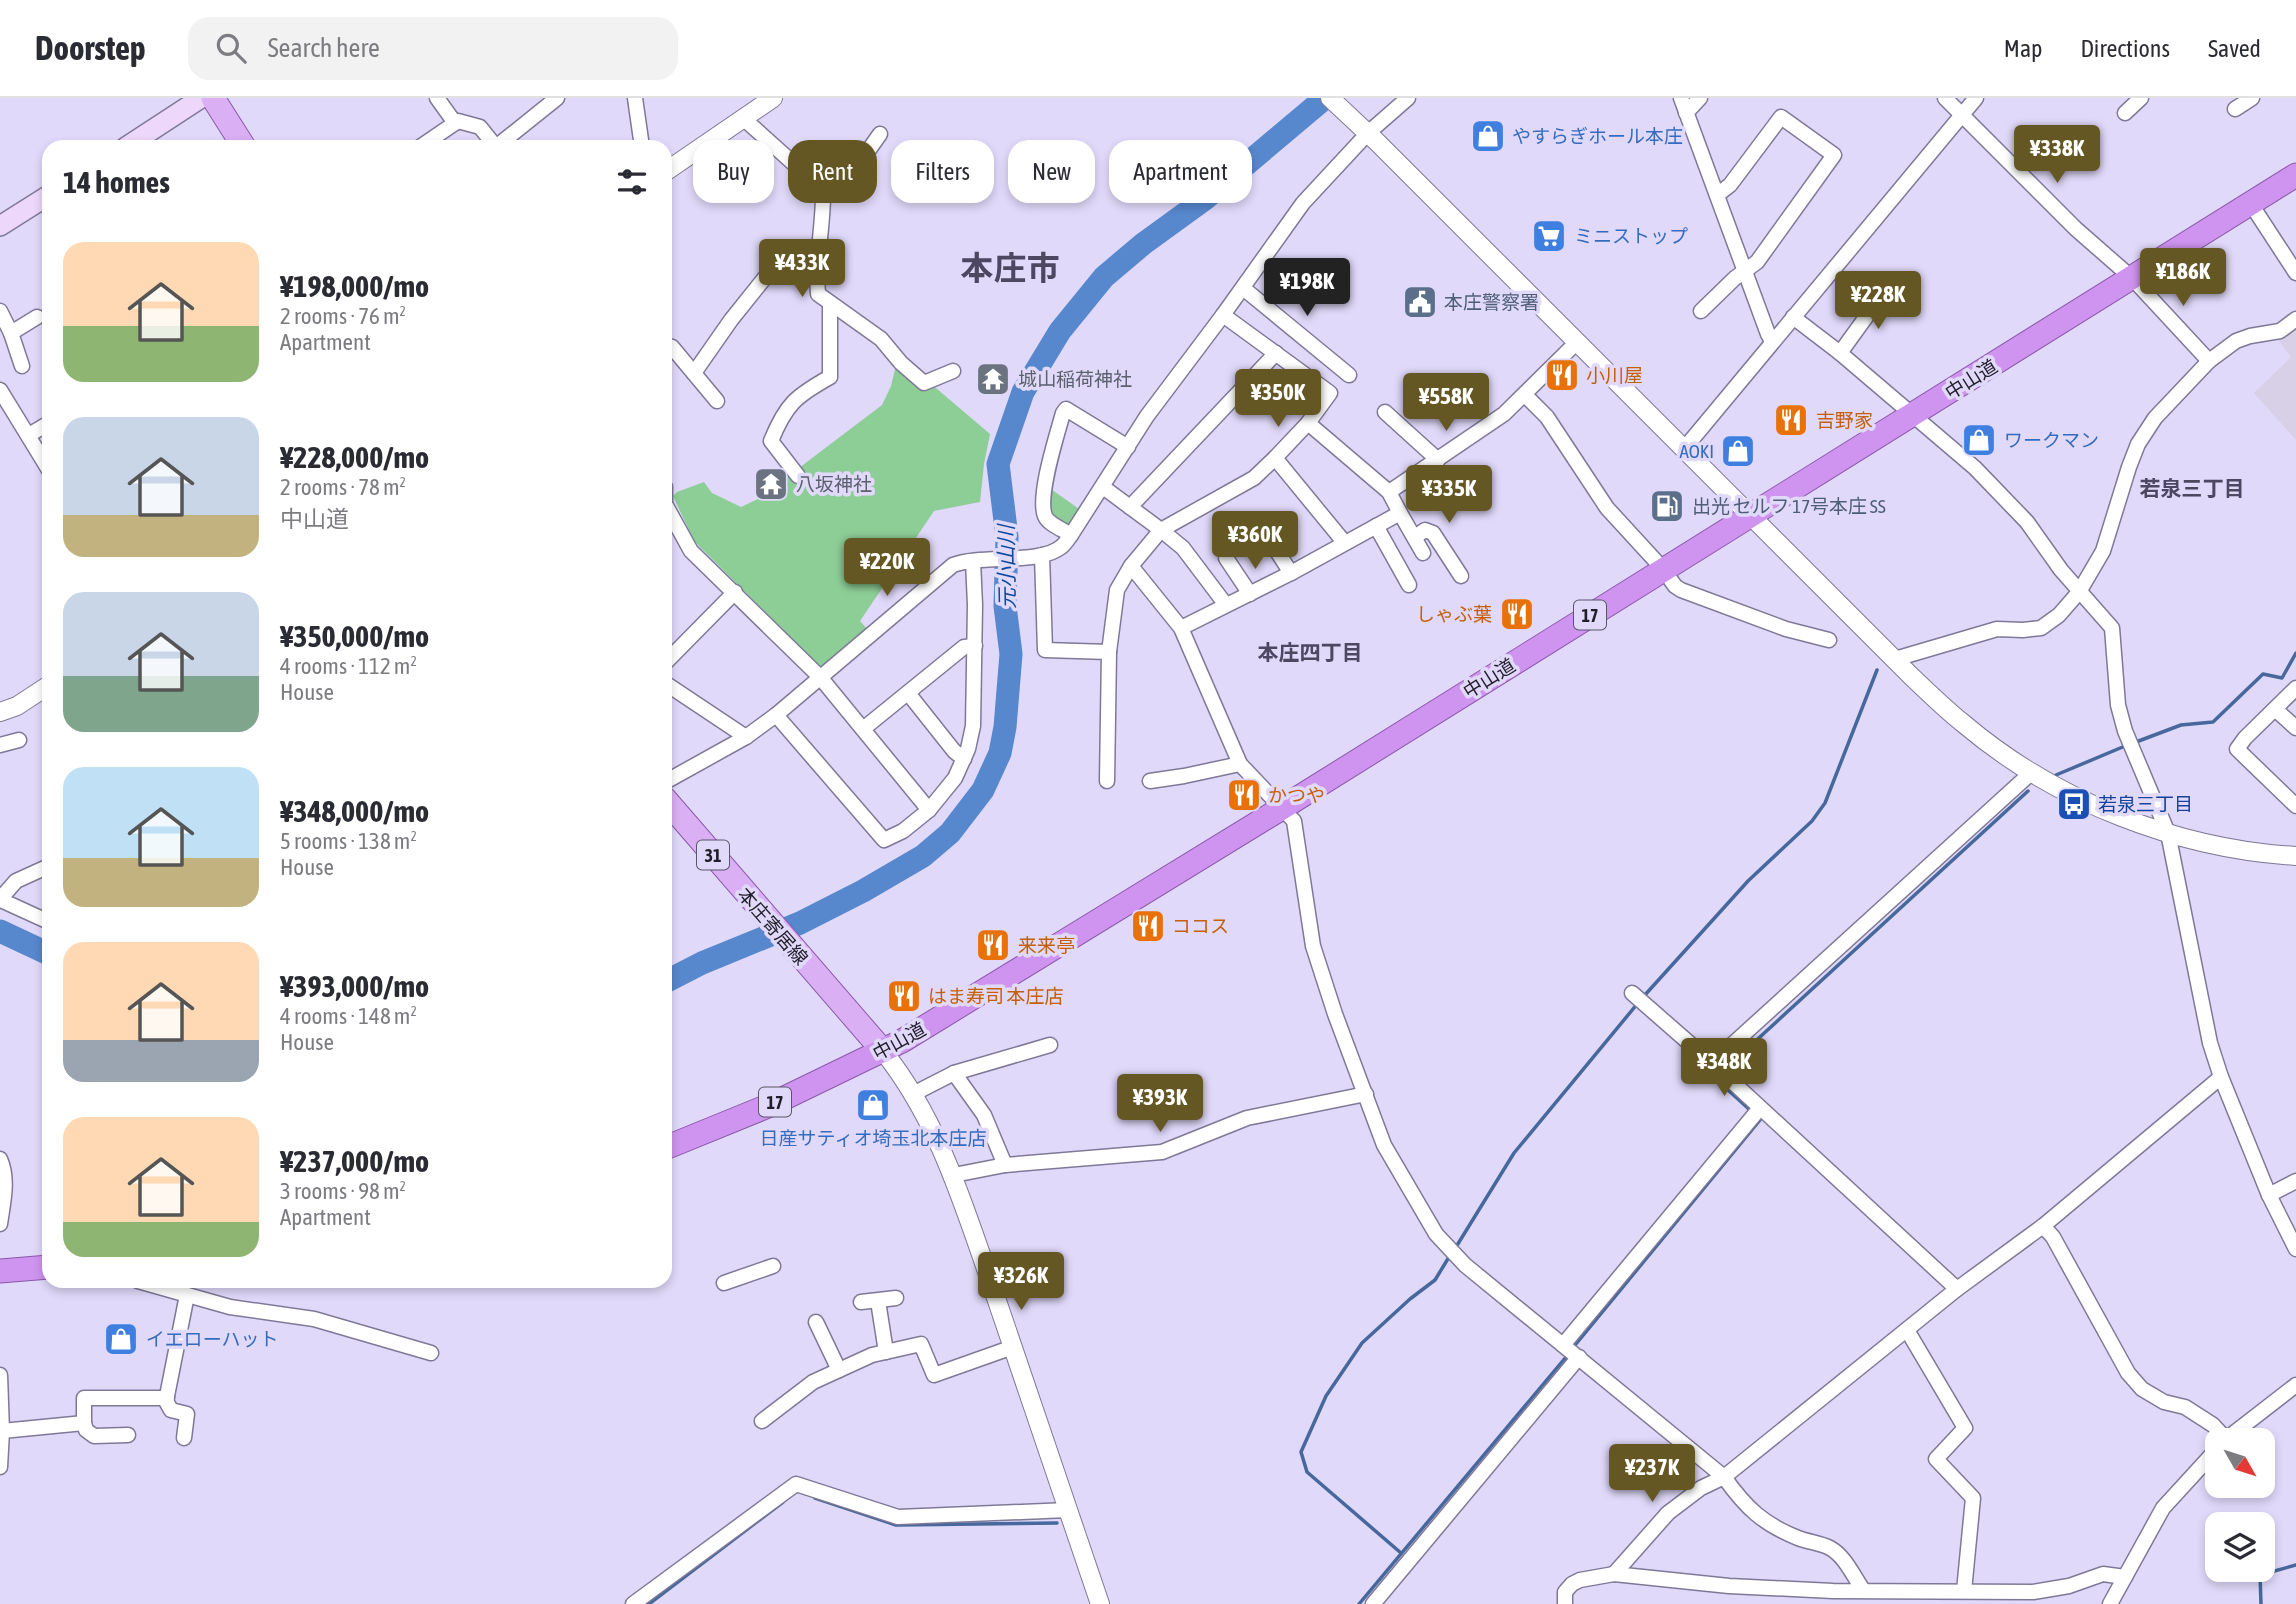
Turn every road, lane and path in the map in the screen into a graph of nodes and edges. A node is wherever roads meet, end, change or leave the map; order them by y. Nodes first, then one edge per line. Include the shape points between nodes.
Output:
1 (201, 98) edge
2 (213, 98) edge
3 (437, 98) edge
4 (557, 98) edge
5 (635, 98) edge
6 (773, 98) edge
7 (1408, 98) edge
8 (1681, 98) edge
9 (1700, 98) edge
10 (1945, 98) edge
11 (1976, 98) edge
12 (2141, 98) edge
13 (2252, 98) edge
14 (1336, 104) edge
15 (2235, 109) dead end
16 (1686, 113) junction
17 (2125, 113) dead end
18 (1961, 114) junction
19 (743, 118) junction
20 (454, 123) junction
21 (1368, 133) junction
22 (880, 134) dead end
23 (137, 140) edge
24 (240, 140) edge
25 (431, 140) edge
26 (490, 140) edge
27 (505, 140) edge
28 (641, 140) edge
29 (876, 140) edge
30 (788, 158) edge
31 (672, 167) edge
32 (2296, 175) edge
33 (1717, 195) junction
34 (42, 199) edge
35 (823, 203) edge
36 (2251, 204) junction
37 (0, 226) edge
38 (820, 252) junction
39 (1746, 272) junction
40 (2296, 273) edge
41 (2132, 278) junction
42 (1243, 288) junction
43 (1887, 288) dead end
44 (830, 303) junction
45 (0, 311) edge
46 (1701, 311) dead end
47 (1223, 315) junction
48 (37, 317) dead end
49 (1793, 317) junction
50 (2296, 319) edge
51 (11, 333) junction
52 (1772, 341) junction
53 (1577, 342) junction
54 (672, 346) edge
55 (1276, 353) junction
56 (1840, 354) junction
57 (2209, 361) junction
58 (22, 366) dead end
59 (953, 370) dead end
60 (694, 373) junction
61 (1349, 376) dead end
62 (0, 390) edge
63 (1525, 395) junction
64 (717, 401) dead end
65 (1385, 412) dead end
66 (1912, 415) junction
67 (1308, 423) junction
68 (42, 427) edge
69 (29, 435) junction
70 (1128, 447) junction
71 (1684, 449) junction
72 (1275, 457) junction
73 (42, 458) edge
74 (1438, 460) junction
75 (798, 476) dead end
76 (1103, 487) junction
77 (1389, 492) junction
78 (1130, 507) junction
79 (1400, 513) junction
80 (1752, 515) junction
81 (672, 517) edge
82 (1376, 526) junction
83 (1161, 530) junction
84 (1072, 535) junction
85 (1415, 537) junction
86 (1271, 542) dead end
87 (1345, 542) junction
88 (1423, 553) dead end
89 (1035, 556) junction
90 (1226, 558) dead end
91 (979, 560) junction
92 (1131, 566) junction
93 (1663, 569) junction
94 (1291, 573) junction
95 (1461, 576) dead end
96 (1409, 585) dead end
97 (735, 592) junction
98 (2079, 592) junction
99 (1250, 594) junction
100 (1226, 605) junction
101 (1181, 628) junction
102 (1829, 640) dead end
103 (975, 646) junction
104 (1109, 652) junction
105 (672, 656) edge
106 (1895, 660) junction
107 (820, 677) junction
108 (672, 688) edge
109 (2296, 688) edge
110 (42, 690) edge
111 (908, 693) junction
112 (2275, 709) junction
113 (0, 712) edge
114 (776, 715) junction
115 (2296, 727) edge
116 (863, 729) junction
117 (746, 737) junction
118 (19, 740) dead end
119 (0, 745) edge
120 (964, 759) junction
121 (1240, 764) junction
122 (2032, 772) junction
123 (672, 778) edge
124 (1107, 781) dead end
125 (1150, 781) dead end
126 (2296, 806) edge
127 (672, 807) edge
128 (1282, 808) junction
129 (929, 810) junction
130 (2168, 833) junction
131 (2296, 856) edge
132 (42, 869) edge
133 (1, 899) edge
134 (42, 919) edge
135 (1632, 993) dead end
136 (1050, 1045) dead end
137 (883, 1051) junction
138 (1712, 1063) junction
139 (954, 1073) junction
140 (2221, 1077) junction
141 (913, 1094) junction
142 (1366, 1094) junction
143 (1760, 1108) junction
144 (672, 1145) edge
145 (0, 1159) edge
146 (1006, 1165) junction
147 (954, 1175) junction
148 (2296, 1181) edge
149 (2269, 1195) junction
150 (0, 1224) edge
151 (2043, 1226) junction
152 (2296, 1249) edge
153 (773, 1266) dead end
154 (42, 1268) edge
155 (0, 1271) edge
156 (724, 1283) dead end
157 (162, 1288) edge
158 (1958, 1289) junction
159 (187, 1295) junction
160 (897, 1298) dead end
161 (878, 1301) junction
162 (861, 1302) dead end
163 (816, 1322) dead end
164 (1907, 1330) junction
165 (1563, 1345) junction
166 (1013, 1347) junction
167 (886, 1352) junction
168 (432, 1353) dead end
169 (1579, 1357) junction
170 (839, 1370) junction
171 (0, 1375) edge
172 (2296, 1385) edge
173 (167, 1398) junction
174 (762, 1421) dead end
175 (84, 1423) junction
176 (2215, 1428) edge
177 (2240, 1428) edge
178 (2, 1431) junction
179 (128, 1435) dead end
180 (184, 1438) dead end
181 (2205, 1462) edge
182 (0, 1467) edge
183 (1724, 1478) junction
184 (1068, 1510) junction
185 (1614, 1574) junction
186 (2125, 1577) junction
187 (1863, 1590) junction
188 (1964, 1591) junction
189 (634, 1604) edge
190 (1100, 1604) edge
191 (1373, 1604) edge
192 (1565, 1604) edge
193 (2110, 1604) edge

1 - 23 main road
2 - 24 main road
3 - 20 street
4 - 27 street
5 - 28 street
6 - 19 street
7 - 21 street
8 - 16 street
9 - 16 street
10 - 18 street
11 - 18 street
12 - 17 street
13 - 15 street
14 - 21 street
16 - 33 street
18 - 41 street
18 - 49 street
19 - 30 street
19 - 31 street
20 - 25 street
20 - 26 street via 480,127
21 - 42 street via 1303,203
21 - 53 street
22 - 29 street
32 - 36 highway, 中山道 / 17
33 - 39 street
33 - 39 street via 1730,185 1781,117 1834,155
34 - 37 main road
35 - 38 street
36 - 40 street
36 - 41 highway, 中山道 / 17
38 - 44 street via 818,294
38 - 60 street via 775,265
39 - 46 street
39 - 52 street
41 - 57 street
41 - 66 highway, 中山道 / 17
42 - 47 street
42 - 61 street
43 - 56 street
44 - 59 street via 881,339 925,383
44 - 75 street via 830,377 802,392 786,410 771,441
45 - 51 street
47 - 55 street
47 - 70 street
48 - 51 street
49 - 52 street
49 - 56 street
50 - 57 street via 2280,331 2236,341
51 - 58 street
52 - 71 street
53 - 63 street
53 - 71 street
54 - 60 street
55 - 67 street via 1329,393
55 - 78 street
56 - 66 street
57 - 98 street via 2155,418 2138,444 2103,551
60 - 64 street
62 - 69 street
63 - 74 street
63 - 93 street via 1547,417 1607,508
65 - 74 street
66 - 80 highway, 中山道 / 17
66 - 98 street via 1975,468 2028,522
67 - 72 street
67 - 77 street
68 - 69 street
69 - 73 street
70 - 76 street
70 - 84 street via 1066,408 1045,485 1044,514
71 - 80 street
72 - 83 street via 1254,478
72 - 87 street
74 - 77 street
76 - 78 street
76 - 84 street
77 - 79 street
78 - 83 street
79 - 82 street
79 - 85 street
80 - 93 highway, 中山道 / 17
80 - 106 street
81 - 97 street via 691,551
82 - 87 street
82 - 96 street
83 - 92 street
83 - 100 street via 1183,548
84 - 89 street via 1060,549
85 - 88 street
85 - 95 street via 1425,530 1433,533
86 - 94 street
87 - 94 street
89 - 91 street
89 - 104 street via 1045,650
90 - 99 street
91 - 103 street
91 - 107 street via 953,565
92 - 101 street
92 - 104 street via 1117,590
93 - 102 street via 1681,590
93 - 128 highway, 中山道 / 17
94 - 99 street
97 - 105 street
97 - 107 street
98 - 106 street via 2041,628 1997,629
98 - 130 street via 2112,628 2118,705 2125,731
99 - 100 street
100 - 101 street
101 - 121 street
103 - 111 street via 964,647
103 - 120 street via 973,726
104 - 124 street
106 - 122 street via 1964,725
107 - 114 street
107 - 116 street
108 - 117 street
109 - 112 street
110 - 113 street
111 - 116 street
111 - 120 street
112 - 115 street
112 - 126 street via 2237,749
114 - 117 street
114 - 129 street via 884,840
116 - 129 street
117 - 123 street
118 - 119 street
120 - 129 street
121 - 125 street
121 - 128 street
122 - 130 street via 2092,803
122 - 138 street
127 - 137 main road, 本庄寄居線 / 31
128 - 137 highway, 中山道 / 17
128 - 142 street via 1294,821 1313,946
130 - 131 street
130 - 140 street
132 - 133 street via 16,881
133 - 134 street
135 - 138 street
136 - 139 street
137 - 141 street
137 - 144 highway, 中山道 / 17
138 - 143 street
139 - 141 street
139 - 146 street via 984,1115
140 - 149 street
140 - 151 street
141 - 147 street
142 - 146 street via 1247,1118 1162,1152
142 - 165 street via 1384,1145 1436,1234 1465,1265
143 - 158 street
143 - 165 street
145 - 150 street via 5,1193
146 - 147 street
147 - 166 street
148 - 149 street
149 - 152 street
151 - 158 street
151 - 176 street via 2128,1373 2142,1389 2185,1407
153 - 156 street
154 - 155 highway
157 - 159 street
158 - 164 street
159 - 168 street via 230,1307 314,1319
159 - 173 street
160 - 161 street
161 - 162 street
161 - 167 street
163 - 170 street
164 - 183 street
164 - 188 street via 1965,1428 1936,1459 1973,1498
165 - 169 street
166 - 167 street via 934,1375 920,1344
166 - 184 street
167 - 170 street
169 - 183 street
169 - 191 street
170 - 174 street via 813,1382
171 - 178 street
172 - 177 street
173 - 175 street via 84,1398
173 - 180 street via 171,1410 187,1414
175 - 178 street
175 - 179 street via 94,1436
178 - 182 street
181 - 186 street via 2164,1508
183 - 185 street via 1701,1488 1668,1513
183 - 187 street via 1759,1518 1797,1538 1830,1548
184 - 189 street via 898,1517 796,1484
184 - 190 street
185 - 187 street via 1729,1586
185 - 192 street via 1572,1584 1565,1592
186 - 188 street via 2103,1574 2033,1592
186 - 193 street
187 - 188 street

